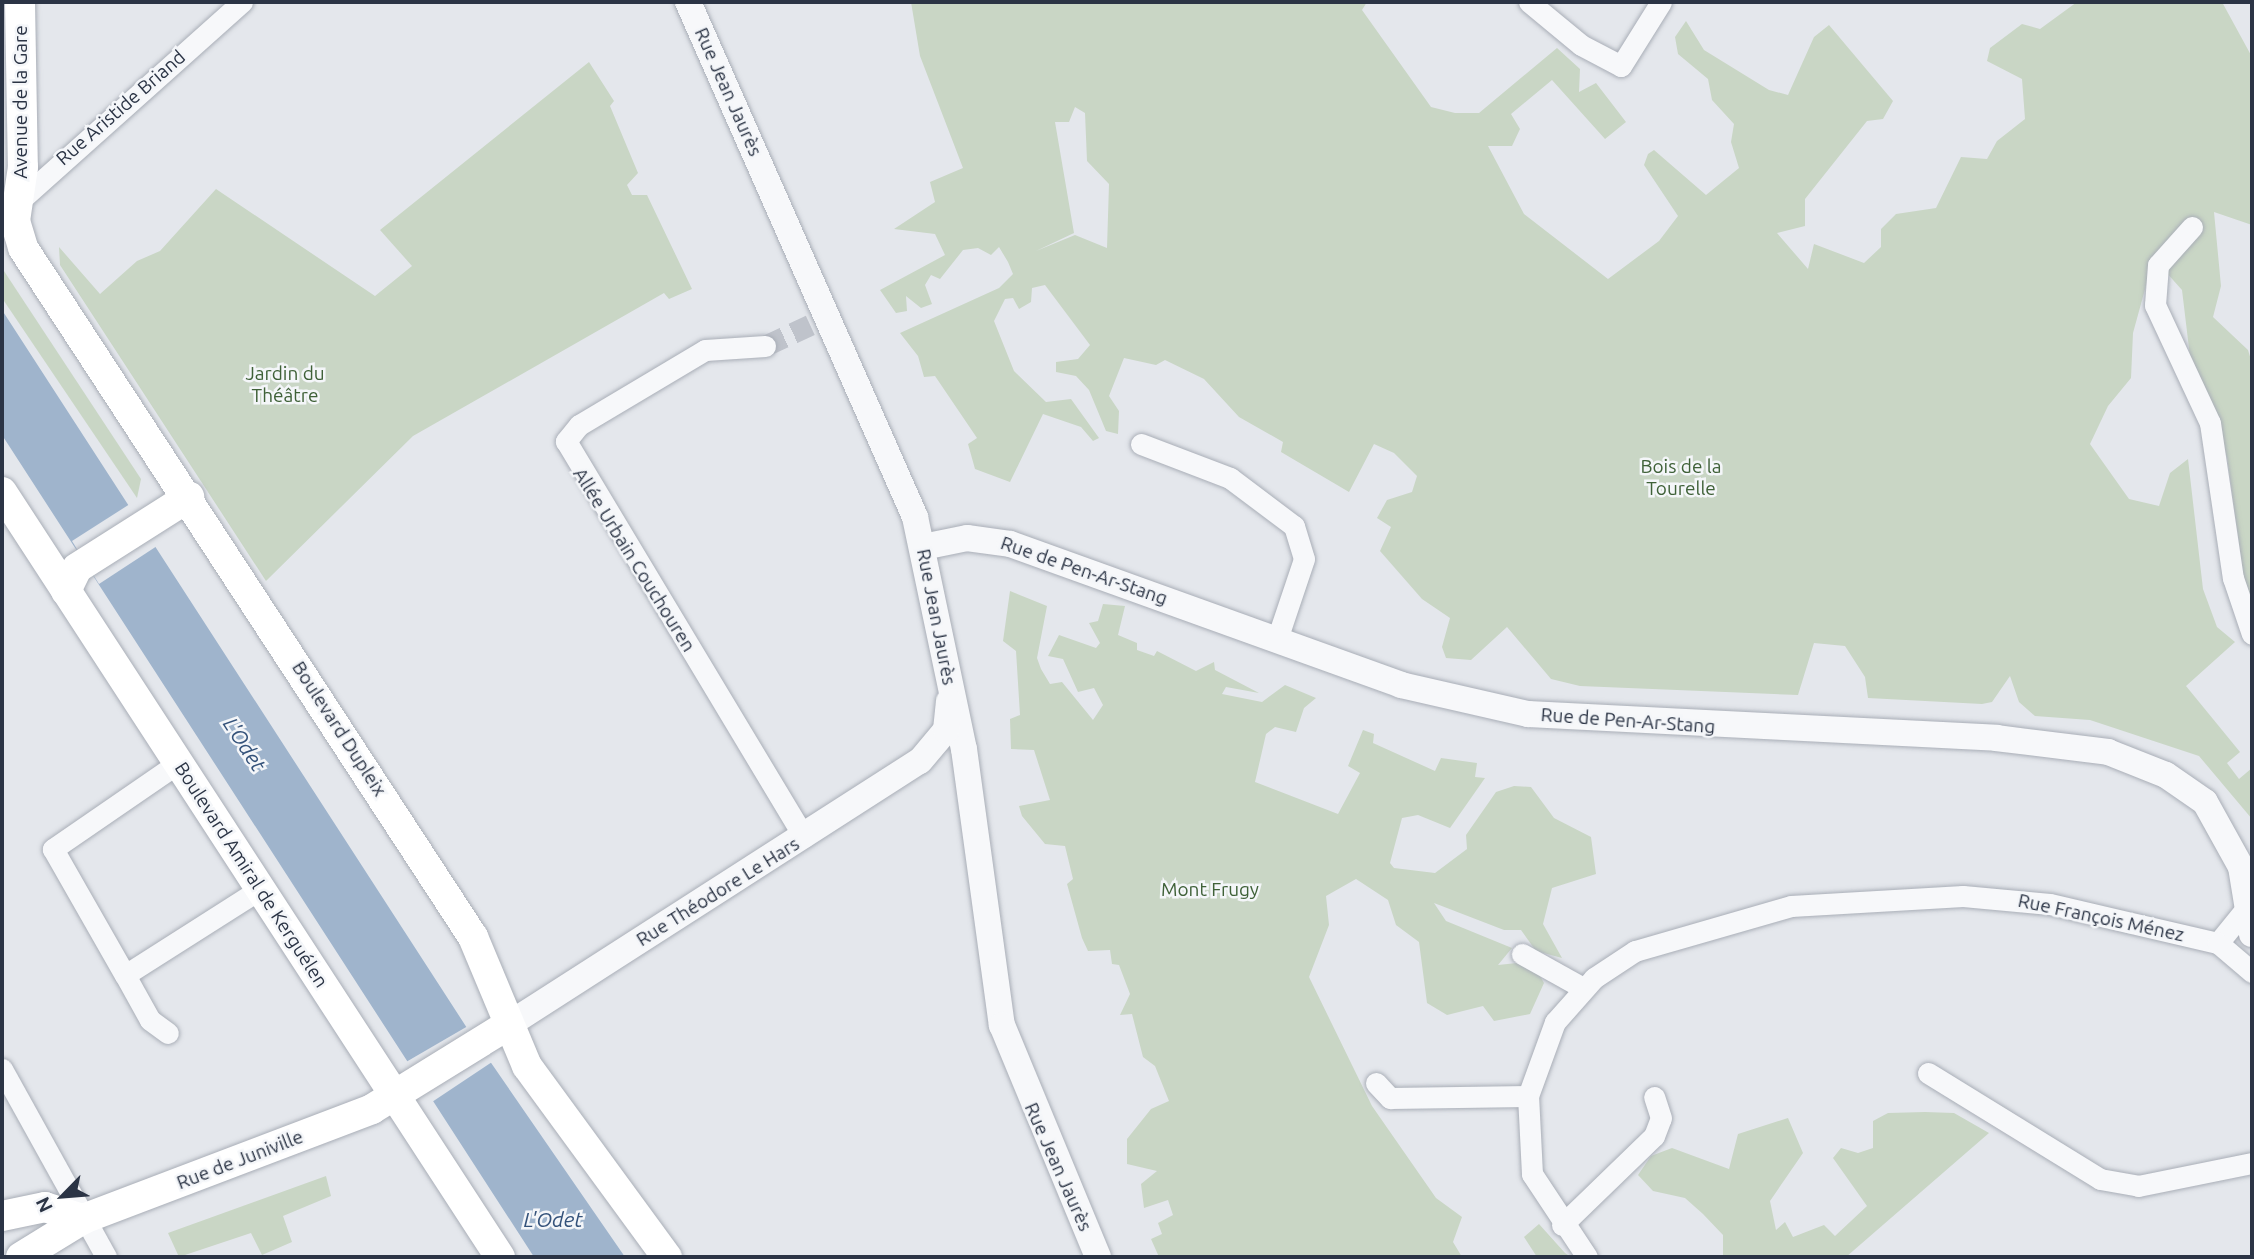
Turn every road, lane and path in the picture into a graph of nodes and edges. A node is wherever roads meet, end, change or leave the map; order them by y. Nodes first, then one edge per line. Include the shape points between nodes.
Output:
1 (20, 2) edge
2 (242, 2) edge
3 (688, 2) edge
4 (1529, 2) edge
5 (1661, 2) edge
6 (10, 209) edge
7 (2192, 227) dead end
8 (765, 346) tunnel mouth
9 (1141, 444) dead end
10 (2, 492) edge
11 (189, 497) junction
12 (923, 547) junction
13 (66, 591) junction
14 (2252, 634) edge
15 (1277, 639) junction
16 (949, 689) junction
17 (926, 755) junction
18 (178, 764) junction
19 (967, 778) junction
20 (804, 837) junction
21 (260, 889) junction
22 (2248, 905) junction
23 (2252, 934) edge
24 (2218, 943) junction
25 (1522, 954) dead end
26 (2252, 972) edge
27 (125, 975) junction
28 (1583, 988) junction
29 (508, 1025) junction
30 (168, 1033) dead end
31 (2, 1069) edge
32 (1928, 1073) dead end
33 (1376, 1083) dead end
34 (408, 1090) junction
35 (1528, 1096) junction
36 (1654, 1097) dead end
37 (2252, 1163) edge
38 (2, 1216) edge
39 (83, 1219) junction
40 (1562, 1225) junction
41 (21, 1257) edge
42 (106, 1257) edge
43 (500, 1257) edge
44 (667, 1257) edge
45 (1098, 1257) edge
46 (1587, 1257) edge

1 - 6 main road, Avenue de la Gare via 23,159
2 - 6 street, Rue Aristide Briand
3 - 12 street, Rue Jean Jaurès via 819,322
4 - 5 street via 1581,45 1621,66
6 - 11 main road, Boulevard Dupleix via 23,248
7 - 14 street via 2158,265 2155,305 2210,424 2233,578
8 - 20 street, Allée Urbain Couchouren via 705,350 573,429 566,441
9 - 15 street via 1230,478 1294,526 1304,559
10 - 13 main road, Boulevard Amiral de Kerguélen
11 - 13 main road via 85,563 70,575
11 - 29 main road, Boulevard Dupleix via 473,936
12 - 15 street, Rue de Pen-Ar-Stang via 967,538 1010,544
12 - 16 street, Rue Jean Jaurès
13 - 18 main road, Boulevard Amiral de Kerguélen
15 - 22 street, Rue de Pen-Ar-Stang via 1419,690 1562,719 1996,738 2108,752 2166,775 2205,802 2234,847
16 - 17 street, Rue Théodore Le Hars via 946,730
16 - 19 street, Rue Jean Jaurès
17 - 19 street via 947,759
17 - 20 street, Rue Théodore Le Hars
18 - 21 main road, Boulevard Amiral de Kerguélen
18 - 27 street via 52,849
19 - 45 street, Rue Jean Jaurès via 1002,1025
20 - 29 street, Rue Théodore Le Hars
21 - 27 street
21 - 34 main road, Boulevard Amiral de Kerguélen
22 - 23 street, Rue de Pen-Ar-Stang
22 - 24 street
24 - 26 street, Rue François Ménez
24 - 28 street, Rue François Ménez via 2015,899 1864,898 1770,909 1691,930 1622,957
25 - 28 street
27 - 30 street via 150,1020
28 - 35 street, Rue François Ménez via 1548,1035
29 - 34 main road, Rue de Juniville
29 - 44 main road, Boulevard Dupleix via 527,1066
31 - 39 street
32 - 37 street via 2100,1179 2138,1186
33 - 35 street via 1390,1098
34 - 39 main road, Rue de Juniville
34 - 43 main road, Boulevard Amiral de Kerguélen
35 - 40 street, Rue François Ménez via 1532,1174
36 - 40 street via 1661,1118 1654,1136
38 - 39 main road via 46,1207
39 - 41 main road, Rue de Juniville
39 - 42 street
40 - 46 street, Rue François Ménez

